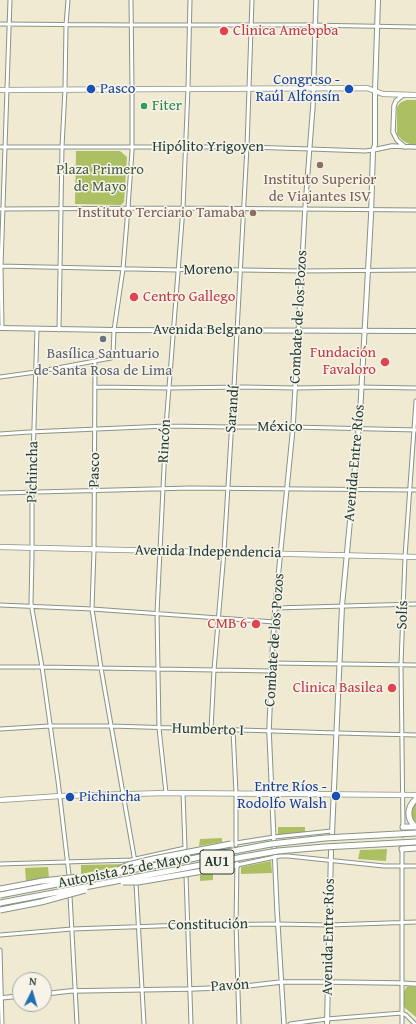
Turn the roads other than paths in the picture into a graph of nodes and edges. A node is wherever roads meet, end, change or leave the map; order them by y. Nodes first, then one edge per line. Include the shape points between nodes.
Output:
1 (10, 0) edge
2 (68, 0) edge
3 (131, 0) edge
4 (190, 0) edge
5 (252, 0) edge
6 (316, 0) edge
7 (378, 0) edge
8 (0, 24) edge
9 (8, 24) junction
10 (251, 24) junction
11 (66, 25) junction
12 (131, 25) junction
13 (189, 25) junction
14 (316, 25) junction
15 (377, 26) junction
16 (416, 27) edge
17 (188, 88) junction
18 (249, 88) junction
19 (313, 88) junction
20 (65, 89) junction
21 (132, 89) junction
22 (0, 90) edge
23 (7, 90) junction
24 (375, 92) junction
25 (403, 95) junction
26 (416, 95) edge
27 (0, 147) edge
28 (5, 147) junction
29 (62, 147) junction
30 (131, 147) junction
31 (185, 147) junction
32 (247, 147) junction
33 (405, 147) junction
34 (416, 147) edge
35 (310, 148) junction
36 (373, 150) junction
37 (62, 208) junction
38 (128, 208) junction
39 (182, 208) junction
40 (2, 209) edge
41 (244, 209) junction
42 (305, 209) junction
43 (371, 210) junction
44 (416, 210) edge
45 (1, 266) edge
46 (60, 268) junction
47 (240, 269) junction
48 (123, 270) junction
49 (178, 270) junction
50 (368, 270) junction
51 (416, 270) edge
52 (302, 271) junction
53 (1, 328) edge
54 (37, 329) junction
55 (59, 330) junction
56 (114, 330) junction
57 (173, 330) junction
58 (237, 330) junction
59 (299, 330) junction
60 (364, 330) junction
61 (416, 331) edge
62 (95, 361) junction
63 (36, 372) junction
64 (0, 377) edge
65 (96, 387) junction
66 (234, 387) junction
67 (361, 387) junction
68 (169, 388) junction
69 (295, 388) junction
70 (416, 388) edge
71 (416, 401) edge
72 (166, 426) junction
73 (232, 427) junction
74 (293, 427) junction
75 (358, 428) junction
76 (96, 429) junction
77 (415, 430) edge
78 (34, 431) junction
79 (0, 434) edge
80 (163, 489) junction
81 (228, 489) junction
82 (287, 489) junction
83 (95, 490) junction
84 (352, 490) junction
85 (409, 490) junction
86 (416, 490) edge
87 (32, 491) junction
88 (0, 493) edge
89 (0, 548) edge
90 (32, 548) junction
91 (94, 550) junction
92 (160, 551) junction
93 (224, 552) junction
94 (281, 554) junction
95 (346, 556) junction
96 (405, 557) junction
97 (416, 557) edge
98 (403, 604) junction
99 (416, 604) edge
100 (0, 605) edge
101 (342, 606) junction
102 (32, 607) junction
103 (275, 608) junction
104 (92, 609) junction
105 (157, 613) junction
106 (219, 617) junction
107 (274, 622) junction
108 (272, 663) junction
109 (339, 663) junction
110 (401, 664) junction
111 (416, 664) edge
112 (0, 667) edge
113 (42, 667) junction
114 (101, 668) junction
115 (158, 669) junction
116 (214, 670) junction
117 (272, 671) junction
118 (49, 726) junction
119 (111, 726) junction
120 (159, 728) junction
121 (0, 729) edge
122 (211, 730) junction
123 (233, 730) junction
124 (269, 731) junction
125 (337, 734) junction
126 (402, 734) junction
127 (416, 735) edge
128 (166, 793) junction
129 (183, 793) junction
130 (236, 793) junction
131 (272, 793) junction
132 (123, 794) junction
133 (334, 794) junction
134 (403, 795) junction
135 (416, 795) edge
136 (60, 796) junction
137 (416, 799) edge
138 (0, 800) edge
139 (416, 827) edge
140 (403, 828) joint
141 (332, 832) joint
142 (416, 833) edge
143 (274, 837) junction
144 (416, 842) edge
145 (235, 844) junction
146 (402, 848) joint
147 (416, 848) edge
148 (331, 851) dead end
149 (275, 857) junction
150 (135, 860) junction
151 (330, 860) junction
152 (67, 862) junction
153 (237, 863) junction
154 (0, 864) edge
155 (402, 866) junction
156 (416, 866) edge
157 (109, 874) junction
158 (186, 875) dead end
159 (69, 876) dead end
160 (99, 876) junction
161 (110, 882) junction
162 (101, 884) junction
163 (136, 884) dead end
164 (0, 888) edge
165 (0, 895) edge
166 (70, 896) dead end
167 (0, 903) edge
168 (0, 910) edge
169 (416, 922) edge
170 (402, 923) junction
171 (236, 924) junction
172 (278, 924) junction
173 (187, 925) junction
174 (329, 925) junction
175 (138, 927) junction
176 (72, 929) junction
177 (0, 935) edge
178 (0, 950) edge
179 (281, 982) junction
180 (328, 982) junction
181 (402, 983) junction
182 (416, 984) edge
183 (238, 986) junction
184 (190, 989) junction
185 (142, 990) junction
186 (76, 991) junction
187 (52, 993) edge
188 (12, 997) edge
189 (1, 998) edge
190 (402, 1013) junction
191 (327, 1022) edge
192 (2, 1024) edge
193 (77, 1024) edge
194 (144, 1024) edge
195 (191, 1024) edge
196 (239, 1024) edge
197 (284, 1024) edge
198 (290, 1024) edge
199 (402, 1024) edge
200 (415, 1024) edge

1 - 9 street
2 - 11 street
3 - 12 street
4 - 13 street, Rincón
5 - 10 street, Sarandí
6 - 14 street, Combate de los Pozos
7 - 15 main road, Avenida Entre Ríos
8 - 9 street
9 - 11 street
9 - 23 street
10 - 13 street
10 - 14 street
10 - 18 street, Sarandí
11 - 12 street
11 - 20 street
12 - 13 street
12 - 21 street
13 - 17 street, Rincón
14 - 15 street
14 - 19 street, Combate de los Pozos
15 - 16 street
15 - 24 main road, Avenida Entre Ríos
17 - 18 main road
17 - 21 main road
17 - 31 street, Rincón
18 - 19 main road
18 - 32 street, Sarandí
19 - 24 main road via 367,88
19 - 35 street, Combate de los Pozos
20 - 21 main road
20 - 23 main road
20 - 29 street
21 - 30 street
22 - 23 main road
23 - 28 street
24 - 25 main road
24 - 36 main road, Avenida Entre Ríos
25 - 26 main road
25 - 33 street via 394,106 393,132
27 - 28 street, Hipólito Yrigoyen
28 - 29 street, Hipólito Yrigoyen
28 - 40 street
29 - 30 street, Hipólito Yrigoyen
29 - 37 street
30 - 31 street, Hipólito Yrigoyen
30 - 38 street
31 - 32 street, Hipólito Yrigoyen
31 - 39 street, Rincón
32 - 35 street, Hipólito Yrigoyen
32 - 41 street, Sarandí
33 - 34 street, Hipólito Yrigoyen
33 - 36 street, Hipólito Yrigoyen via 392,146
35 - 36 street, Hipólito Yrigoyen
35 - 42 street, Combate de los Pozos
36 - 43 main road, Avenida Entre Ríos
37 - 38 street
37 - 40 street
37 - 46 street
38 - 39 street
38 - 48 street
39 - 41 street
39 - 49 street, Rincón
40 - 45 street
41 - 42 street
41 - 47 street, Sarandí
42 - 43 street
42 - 52 street, Combate de los Pozos
43 - 44 street
43 - 50 main road, Avenida Entre Ríos
45 - 46 street, Moreno
45 - 53 street
46 - 48 street, Moreno
46 - 55 street
47 - 49 street, Moreno
47 - 52 street, Moreno
47 - 58 street, Sarandí
48 - 49 street, Moreno
48 - 56 street
49 - 57 street, Rincón
50 - 51 street, Moreno
50 - 52 street, Moreno
50 - 60 main road, Avenida Entre Ríos
52 - 59 street, Combate de los Pozos
53 - 54 main road, Avenida Belgrano
54 - 55 main road, Avenida Belgrano
54 - 63 street, Pichincha
55 - 56 main road, Avenida Belgrano
56 - 57 main road, Avenida Belgrano
56 - 62 street via 113,355 111,358
57 - 58 main road, Avenida Belgrano
57 - 68 street, Rincón
58 - 59 main road, Avenida Belgrano
58 - 66 street, Sarandí
59 - 60 main road, Avenida Belgrano
59 - 69 street, Combate de los Pozos
60 - 61 main road, Avenida Belgrano
60 - 67 main road, Avenida Entre Ríos
62 - 63 street
62 - 65 street, Pasco
63 - 64 street
63 - 78 street, Pichincha
65 - 68 street
65 - 76 street, Pasco
66 - 68 street
66 - 69 street
66 - 73 street, Sarandí
67 - 69 street
67 - 70 street
67 - 75 main road, Avenida Entre Ríos
68 - 72 street, Rincón
69 - 74 street, Combate de los Pozos
71 - 77 street, Solís
72 - 73 street, México
72 - 76 street, México
72 - 80 street, Rincón
73 - 74 street, México
73 - 81 street, Sarandí
74 - 75 street, México
74 - 82 street, Combate de los Pozos
75 - 77 street, México
75 - 84 main road, Avenida Entre Ríos
76 - 78 street, México
76 - 83 street, Pasco
77 - 85 street, Solís
78 - 79 street, México
78 - 87 street, Pichincha
80 - 81 street
80 - 83 street
80 - 92 street, Rincón
81 - 82 street
81 - 93 street, Sarandí
82 - 84 street
82 - 94 street, Combate de los Pozos
83 - 87 street
83 - 91 street, Pasco
84 - 85 street
84 - 95 main road, Avenida Entre Ríos
85 - 86 street
85 - 96 street, Solís
87 - 88 street
87 - 90 street, Pichincha
89 - 90 main road, Avenida Independencia
90 - 91 main road, Avenida Independencia
90 - 102 street, Pichincha
91 - 92 main road, Avenida Independencia
91 - 104 street, Pasco
92 - 93 main road, Avenida Independencia
92 - 105 street, Rincón
93 - 94 main road, Avenida Independencia
93 - 106 street, Sarandí
94 - 95 main road, Avenida Independencia
94 - 103 street, Combate de los Pozos
95 - 96 main road, Avenida Independencia
95 - 101 main road, Avenida Entre Ríos
96 - 97 main road, Avenida Independencia
96 - 98 street, Solís
98 - 99 street
98 - 101 street
98 - 110 street, Solís
100 - 102 street
101 - 103 street
101 - 109 main road, Avenida Entre Ríos
102 - 104 street
102 - 113 street, Pichincha
103 - 107 street, Combate de los Pozos
104 - 105 street
104 - 114 street, Pasco
105 - 106 street
105 - 115 street, Rincón
106 - 107 street
106 - 116 street, Sarandí
107 - 108 street, Combate de los Pozos
108 - 109 street
108 - 117 street, Combate de los Pozos
109 - 110 street
109 - 125 main road, Avenida Entre Ríos
110 - 111 street
110 - 126 street, Solís
112 - 113 street
113 - 114 street
113 - 118 street, Pichincha
114 - 115 street
114 - 119 street, Pasco
115 - 116 street
115 - 120 street, Rincón
116 - 117 street
116 - 122 street, Sarandí
117 - 124 street, Combate de los Pozos
118 - 119 street, Humberto I
118 - 121 street, Humberto I
118 - 136 street, Pichincha
119 - 120 street, Humberto I
119 - 132 street, Pasco
120 - 122 street, Humberto I
120 - 128 street, Rincón
122 - 123 street, Humberto I
123 - 124 street, Humberto I
123 - 130 street
124 - 125 street, Humberto I
124 - 131 street, Combate de los Pozos
125 - 126 street, Humberto I
125 - 133 main road, Avenida Entre Ríos
126 - 127 street, Humberto I
126 - 134 street, Solís
128 - 129 main road
128 - 132 main road
129 - 130 main road
129 - 150 street via 185,848
130 - 131 main road
130 - 145 street
131 - 133 main road
131 - 143 street, Combate de los Pozos
132 - 136 main road
132 - 150 street, Pasco
133 - 134 main road
133 - 141 main road, Avenida Entre Ríos
134 - 135 main road
134 - 140 street, Solís
136 - 138 main road
136 - 152 street, Pichincha
137 - 139 highway via 410,804 409,816
139 - 140 highway
141 - 143 street
142 - 157 highway, Autopista 25 de Mayo / AU1, bridge via 271,844
143 - 145 street
143 - 149 street, Combate de los Pozos
144 - 161 highway, Autopista 25 de Mayo / AU1, bridge via 278,852
145 - 157 highway, bridge via 152,859 128,865
146 - 147 highway
146 - 155 street
148 - 151 main road, Avenida Entre Ríos
149 - 151 street
149 - 153 street
149 - 172 street, Combate de los Pozos
150 - 152 street
151 - 155 street
151 - 174 main road, Avenida Entre Ríos
152 - 154 street
152 - 159 street, Pichincha
153 - 161 highway, bridge via 138,882
153 - 171 street
155 - 156 street
155 - 170 street
157 - 160 highway, Autopista 25 de Mayo / AU1, bridge
158 - 173 street
160 - 164 highway, bridge via 54,879
160 - 165 highway, Autopista 25 de Mayo / AU1, bridge
161 - 162 highway, Autopista 25 de Mayo / AU1, bridge
162 - 167 highway, Autopista 25 de Mayo / AU1, bridge
162 - 168 highway, bridge via 41,902
163 - 175 street
166 - 176 street
169 - 170 street, Constitución
170 - 174 street, Constitución
170 - 181 street
171 - 172 street, Constitución
171 - 173 street, Constitución
171 - 183 street
172 - 174 street, Constitución
172 - 179 street, Combate de los Pozos
173 - 175 street, Constitución
173 - 184 street
174 - 180 main road, Avenida Entre Ríos
175 - 176 street, Constitución
175 - 185 street
176 - 177 street, Constitución
176 - 186 street
178 - 189 street
179 - 180 street, Pavón
179 - 183 street, Pavón
179 - 197 street, Combate de los Pozos
180 - 181 street, Pavón
180 - 191 main road, Avenida Entre Ríos
181 - 182 street, Pavón
181 - 190 street
183 - 184 street, Pavón
183 - 196 street
184 - 185 street, Pavón
184 - 195 street
185 - 186 street, Pavón
185 - 194 street
186 - 187 street, Pavón
186 - 193 street
188 - 189 street
189 - 192 street
190 - 191 street
190 - 199 street
190 - 200 street
191 - 198 street

